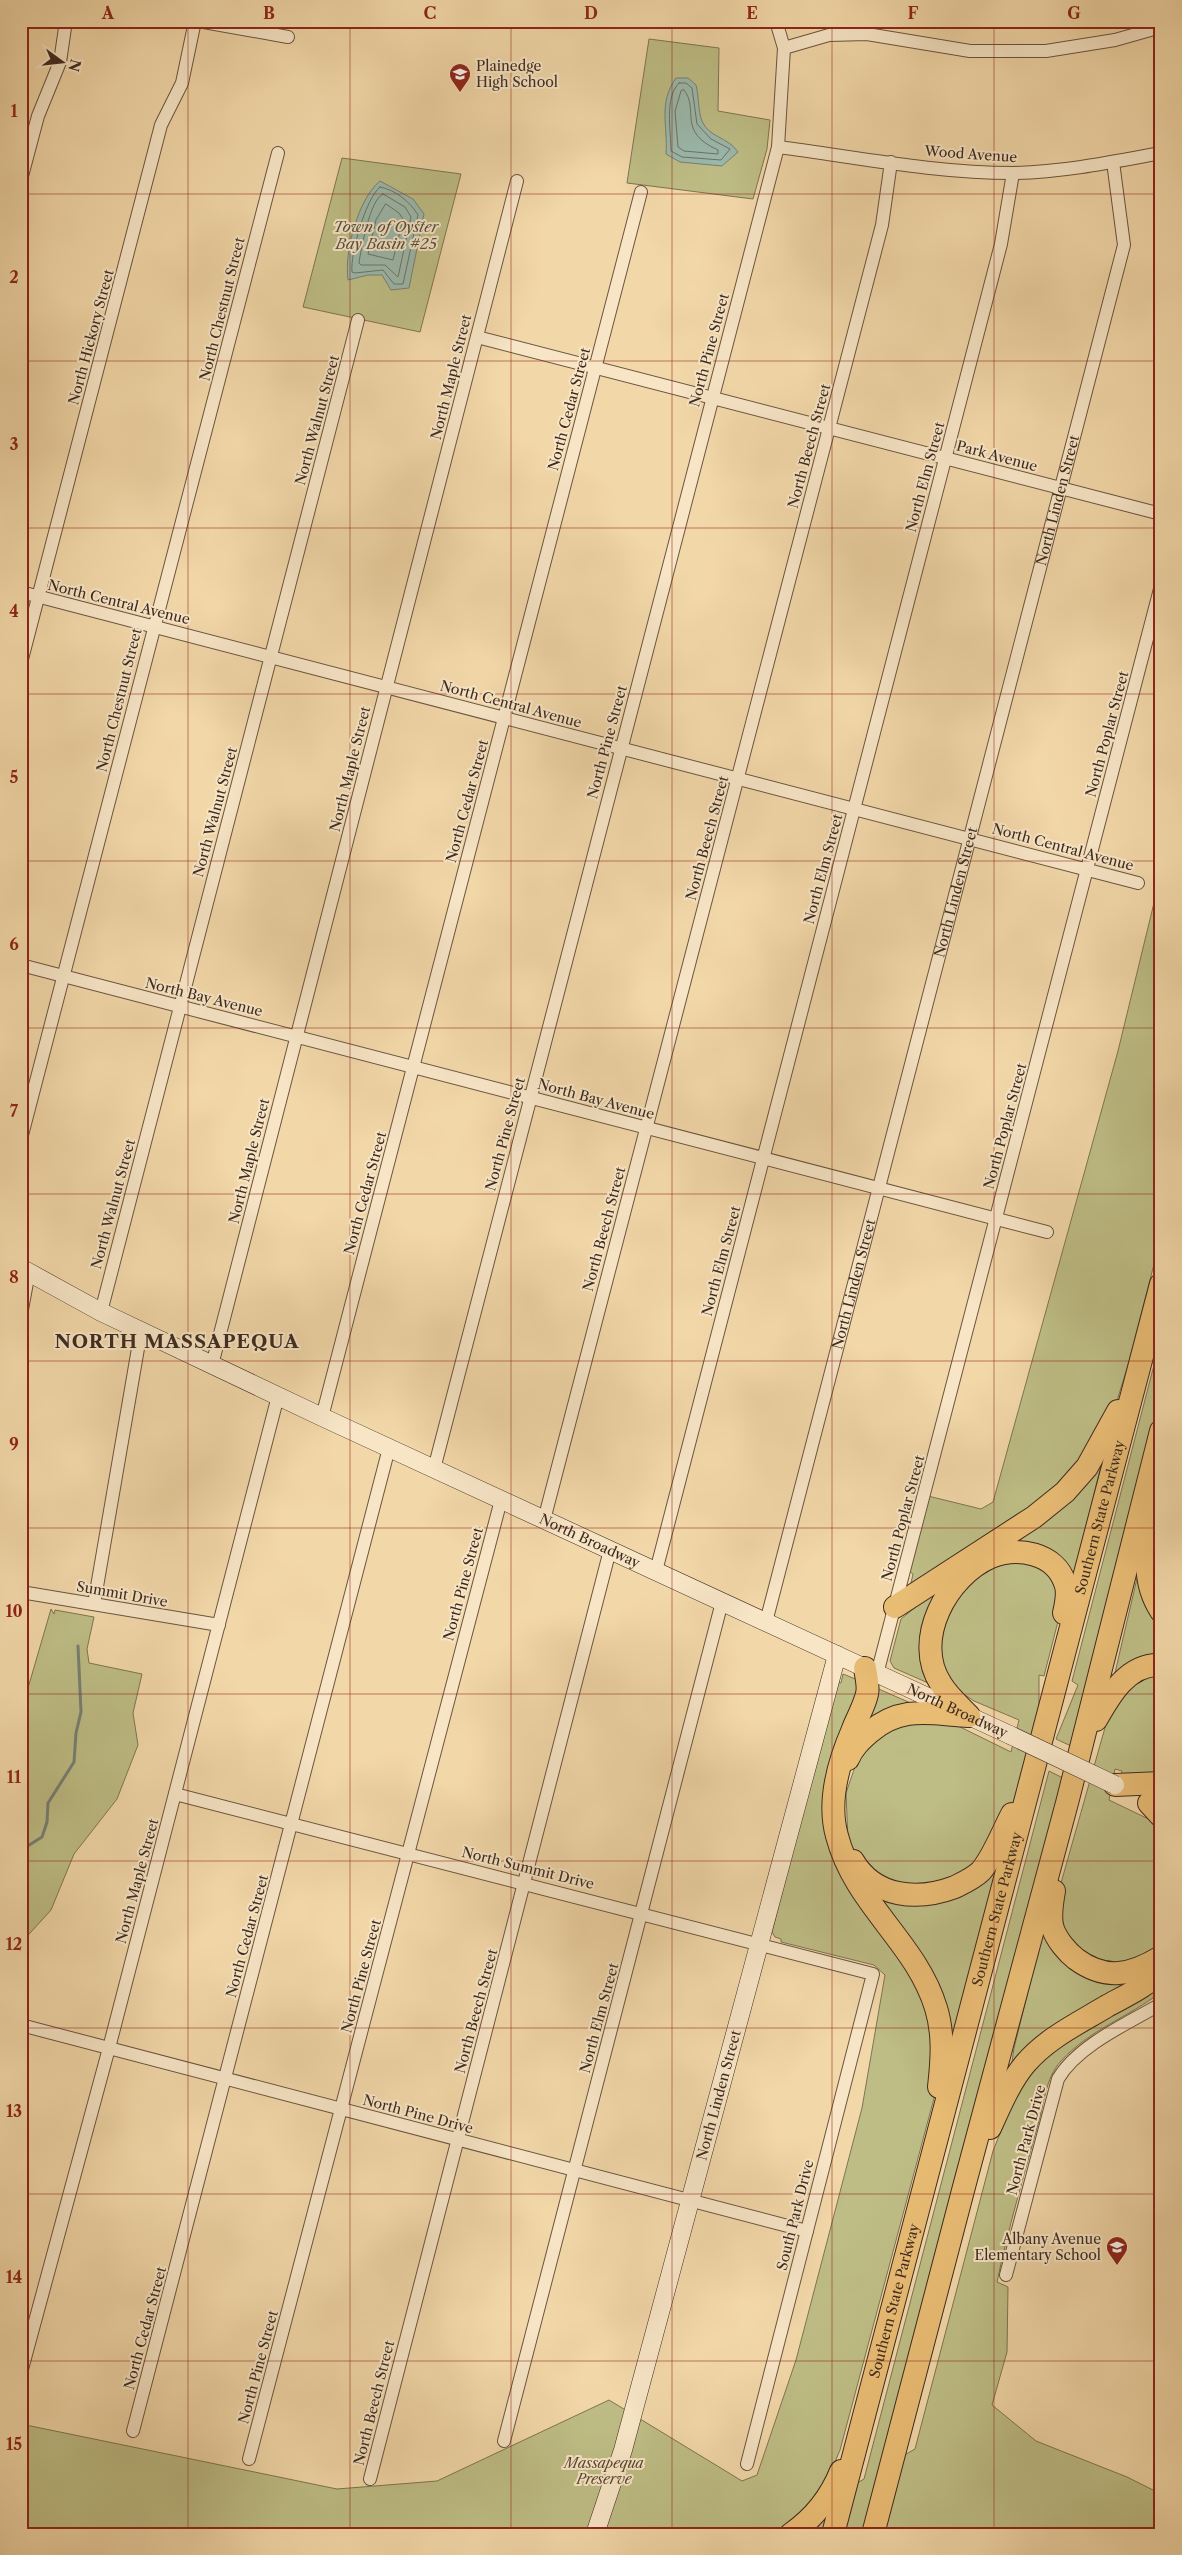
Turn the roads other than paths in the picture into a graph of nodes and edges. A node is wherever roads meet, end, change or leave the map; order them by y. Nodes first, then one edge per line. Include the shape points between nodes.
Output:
1 (66, 21) edge
2 (197, 21) edge
3 (776, 21) edge
4 (1161, 27) edge
5 (288, 37) dead end
6 (784, 48) junction
7 (778, 146) junction
8 (278, 153) dead end
9 (1161, 153) edge
10 (891, 162) junction
11 (1113, 162) junction
12 (1013, 173) junction
13 (21, 180) edge
14 (517, 181) dead end
15 (641, 192) dead end
16 (358, 320) dead end
17 (477, 337) junction
18 (596, 368) junction
19 (712, 398) junction
20 (828, 428) junction
21 (945, 458) junction
22 (1062, 488) junction
23 (1161, 514) edge
24 (1161, 585) edge
25 (21, 592) edge
26 (38, 597) junction
27 (154, 626) junction
28 (271, 657) junction
29 (21, 663) edge
30 (386, 687) junction
31 (504, 718) junction
32 (621, 748) junction
33 (738, 779) junction
34 (854, 808) junction
35 (970, 839) junction
36 (1087, 869) junction
37 (1138, 883) dead end
38 (21, 966) edge
39 (63, 976) junction
40 (180, 1007) junction
41 (296, 1036) junction
42 (413, 1067) junction
43 (530, 1098) junction
44 (646, 1128) junction
45 (21, 1139) edge
46 (763, 1158) junction
47 (879, 1189) junction
48 (996, 1219) junction
49 (1047, 1232) dead end
50 (25, 1270) edge
51 (1161, 1284) edge
52 (101, 1312) junction
53 (21, 1315) edge
54 (141, 1331) junction
55 (1141, 1362) junction
56 (212, 1365) junction
57 (278, 1396) junction
58 (322, 1417) junction
59 (1161, 1431) edge
60 (389, 1448) junction
61 (434, 1468) junction
62 (1161, 1474) edge
63 (501, 1500) junction
64 (544, 1520) junction
65 (610, 1550) junction
66 (656, 1571) junction
67 (21, 1592) edge
68 (722, 1602) junction
69 (94, 1604) junction
70 (895, 1607) junction
71 (1161, 1611) edge
72 (766, 1622) junction
73 (218, 1625) junction
74 (837, 1655) junction
75 (1161, 1665) edge
76 (871, 1671) junction
77 (969, 1716) junction
78 (1047, 1716) junction
79 (1082, 1747) junction
80 (1161, 1782) edge
81 (1028, 1785) junction
82 (1115, 1785) junction
83 (175, 1794) junction
84 (1067, 1803) junction
85 (1157, 1809) edge
86 (292, 1822) junction
87 (408, 1853) junction
88 (525, 1883) junction
89 (642, 1913) junction
90 (758, 1944) junction
91 (1161, 1957) edge
92 (1161, 1970) edge
93 (873, 1974) joint
94 (1161, 2004) edge
95 (21, 2025) edge
96 (109, 2048) junction
97 (225, 2079) junction
98 (341, 2109) junction
99 (458, 2140) junction
100 (930, 2168) junction
101 (574, 2170) junction
102 (964, 2183) junction
103 (691, 2201) junction
104 (807, 2231) junction
105 (1006, 2275) dead end
106 (893, 2310) junction
107 (21, 2373) edge
108 (133, 2432) dead end
109 (898, 2439) junction
110 (504, 2441) dead end
111 (249, 2459) dead end
112 (747, 2464) dead end
113 (370, 2479) dead end
114 (595, 2534) edge
115 (791, 2534) edge
116 (833, 2534) edge
117 (873, 2534) edge
118 (888, 2534) edge

1 - 13 street via 60,62 38,116
2 - 5 street
2 - 26 street, North Hickory Street via 182,83 161,125
3 - 6 street, North Pine Street
4 - 6 street via 1115,40 1046,51 970,51 867,34 828,35
6 - 7 street, North Pine Street
7 - 10 street, Wood Avenue
7 - 19 street, North Pine Street
8 - 27 street, North Chestnut Street
9 - 11 street, Wood Avenue
10 - 12 street, Wood Avenue
10 - 20 street, North Beech Street via 882,225
11 - 12 street, Wood Avenue via 1059,171
11 - 22 street, North Linden Street via 1124,245
12 - 21 street, North Elm Street via 1001,244
14 - 17 street, North Maple Street
15 - 18 street, North Cedar Street
16 - 28 street, North Walnut Street
17 - 18 street, Park Avenue
17 - 30 street, North Maple Street
18 - 19 street, Park Avenue
18 - 31 street, North Cedar Street
19 - 20 street, Park Avenue
19 - 32 street, North Pine Street
20 - 21 street, Park Avenue
20 - 33 street, North Beech Street
21 - 22 street, Park Avenue
21 - 34 street, North Elm Street
22 - 23 street, Park Avenue
22 - 35 street, North Linden Street
24 - 36 street, North Poplar Street
25 - 26 street, North Central Avenue
26 - 27 street, North Central Avenue
26 - 29 street, North Hickory Street
27 - 28 street, North Central Avenue
27 - 39 street, North Chestnut Street
28 - 30 street, North Central Avenue
28 - 40 street, North Walnut Street
30 - 31 street, North Central Avenue
30 - 41 street, North Maple Street
31 - 32 street, North Central Avenue
31 - 42 street, North Cedar Street
32 - 33 street, North Central Avenue
32 - 43 street, North Pine Street
33 - 34 street, North Central Avenue
33 - 44 street, North Beech Street
34 - 35 street, North Central Avenue
34 - 46 street, North Elm Street
35 - 36 street, North Central Avenue
35 - 47 street, North Linden Street
36 - 37 street, North Central Avenue
36 - 48 street, North Poplar Street
38 - 39 street, North Bay Avenue
39 - 40 street, North Bay Avenue
39 - 45 street, North Chestnut Street
40 - 41 street, North Bay Avenue
40 - 52 street, North Walnut Street
41 - 42 street, North Bay Avenue
41 - 56 street, North Maple Street
42 - 43 street, North Bay Avenue
42 - 58 street, North Cedar Street
43 - 44 street, North Bay Avenue
43 - 61 street, North Pine Street
44 - 46 street, North Bay Avenue
44 - 64 street, North Beech Street
46 - 47 street, North Bay Avenue
46 - 66 street, North Elm Street
47 - 48 street, North Bay Avenue
47 - 72 street, North Linden Street
48 - 49 street, North Bay Avenue
48 - 70 street, North Poplar Street
50 - 52 main road, North Broadway
50 - 53 street
51 - 55 highway, Southern State Parkway
52 - 54 main road, North Broadway
54 - 56 main road, North Broadway
54 - 69 street
55 - 70 highway via 1107,1434 1087,1467 1065,1492 1034,1517
55 - 78 highway, Southern State Parkway
56 - 57 main road, North Broadway
57 - 58 main road, North Broadway
57 - 73 street, North Maple Street
58 - 60 main road, North Broadway
59 - 79 highway
60 - 61 main road, North Broadway
60 - 86 street, North Cedar Street
61 - 63 main road, North Broadway
62 - 71 highway via 1146,1573 1153,1599
63 - 64 main road, North Broadway
63 - 87 street, North Pine Street
64 - 65 main road, North Broadway
65 - 66 main road, North Broadway
65 - 88 street, North Beech Street
66 - 68 main road, North Broadway
67 - 69 street, Summit Drive
68 - 72 main road, North Broadway
68 - 89 street, North Elm Street
69 - 73 street, Summit Drive
70 - 76 street, North Poplar Street
72 - 74 main road, North Broadway
73 - 83 street, North Maple Street
74 - 76 main road, North Broadway
74 - 90 main road, North Linden Street
75 - 79 highway via 1144,1667 1128,1675 1109,1697
76 - 77 main road, North Broadway
76 - 100 highway via 868,1692 837,1780 833,1815 844,1859 857,1886 910,1955 936,2008 942,2061
77 - 78 highway via 940,1684 934,1668 930,1651 935,1620 943,1602 975,1566 992,1557 1017,1551 1047,1560 1055,1566 1066,1584 1067,1600
77 - 81 highway via 897,1715 857,1743 845,1768 838,1811 845,1848 861,1871 886,1890 904,1895 942,1892 964,1883 980,1871
77 - 82 main road, North Broadway, bridge
78 - 81 highway, Southern State Parkway
79 - 84 highway
80 - 82 highway
81 - 100 highway, Southern State Parkway
82 - 85 main road, North Broadway
83 - 86 street, North Summit Drive
83 - 96 street, North Maple Street
84 - 91 highway via 1051,1910 1053,1929 1063,1946 1088,1968 1107,1973 1129,1972
84 - 102 highway
86 - 87 street, North Summit Drive
86 - 97 street, North Cedar Street
87 - 88 street, North Summit Drive
87 - 98 street, North Pine Street
88 - 89 street, North Summit Drive
88 - 99 street, North Beech Street
89 - 90 street, North Summit Drive
89 - 101 street, North Elm Street
90 - 93 street, North Summit Drive
90 - 103 main road, North Linden Street
92 - 102 highway via 1146,1983 1067,2029 1025,2064 1005,2097
93 - 104 street, South Park Drive
94 - 105 street, North Park Drive via 1079,2054 1058,2079
95 - 96 street, North Pine Drive
96 - 97 street, North Pine Drive
96 - 107 street, North Maple Street
97 - 98 street, North Pine Drive
97 - 108 street, North Cedar Street
98 - 99 street, North Pine Drive
98 - 111 street, North Pine Street
99 - 101 street, North Pine Drive
99 - 113 street, North Beech Street
100 - 106 highway, Southern State Parkway
101 - 103 street, North Pine Drive
101 - 110 street, North Elm Street
102 - 109 highway
103 - 104 street, North Pine Drive
103 - 114 main road, North Linden Street via 623,2450
104 - 112 street, South Park Drive
106 - 115 highway via 862,2397 839,2476 817,2511
106 - 116 highway, Southern State Parkway
109 - 117 highway
109 - 118 highway

